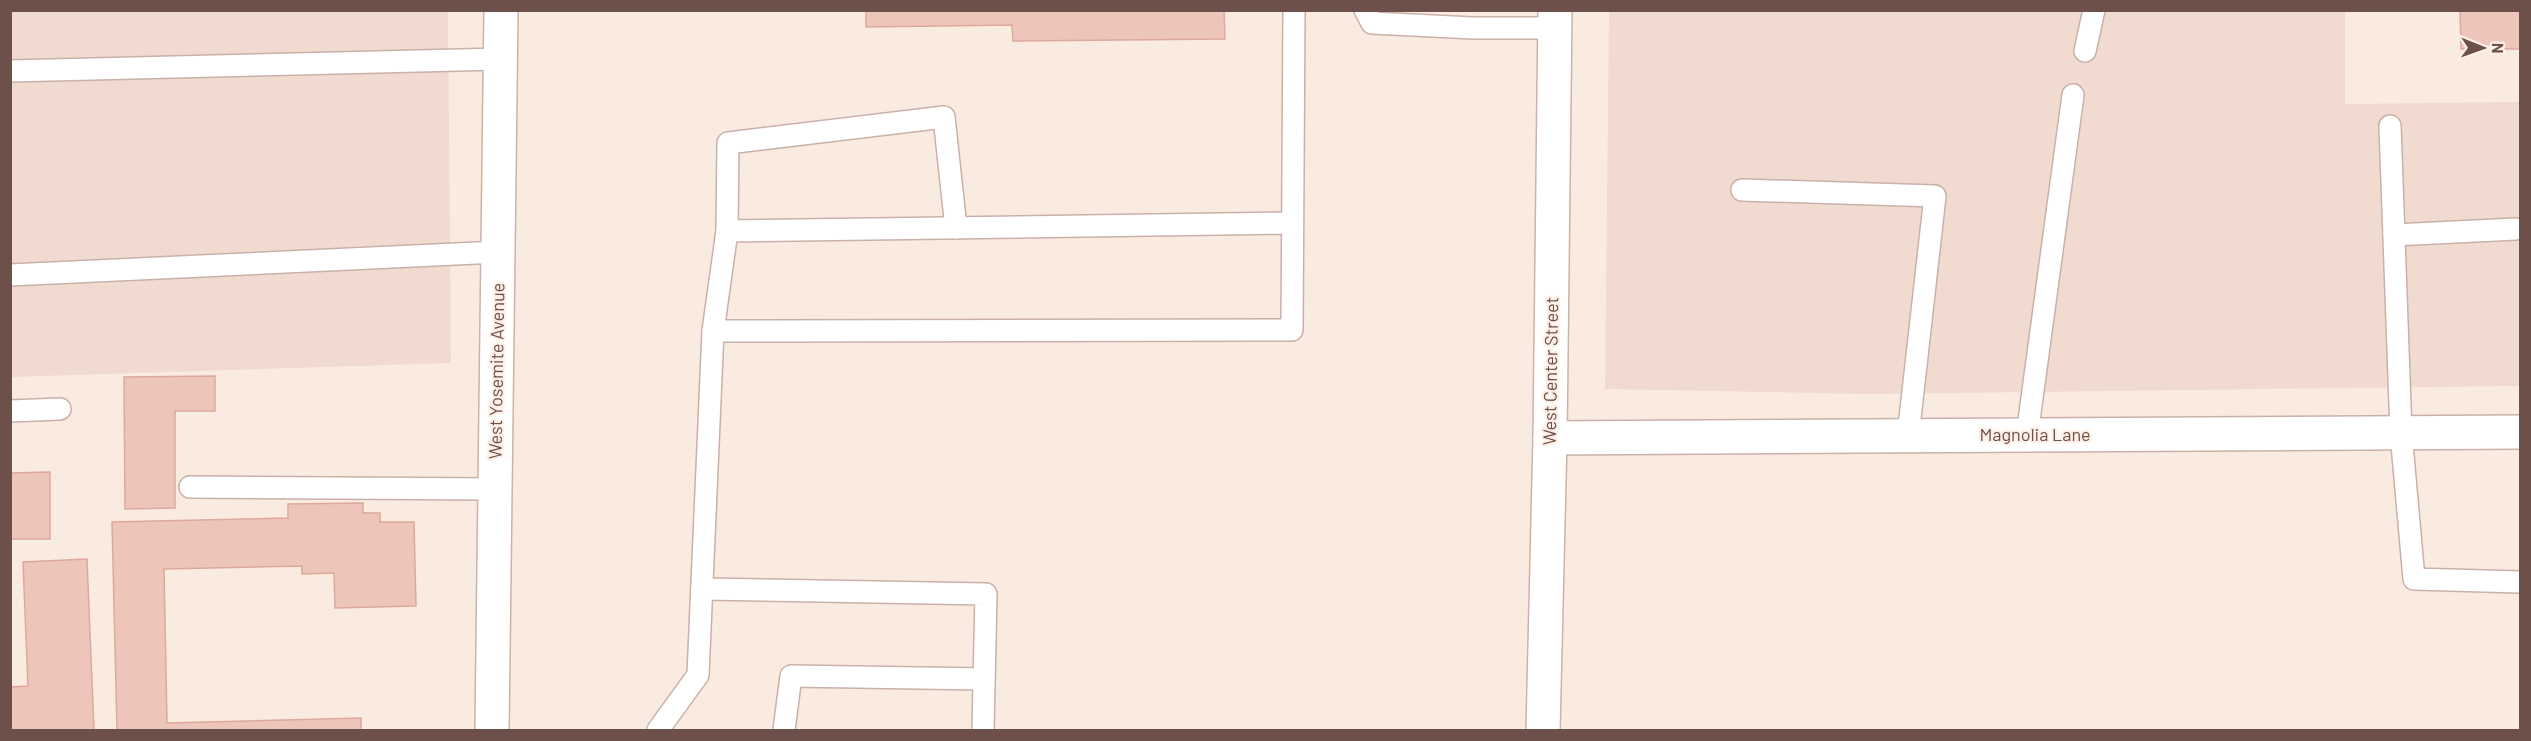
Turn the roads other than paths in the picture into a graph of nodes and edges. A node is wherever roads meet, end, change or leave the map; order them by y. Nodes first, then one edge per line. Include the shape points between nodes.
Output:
1 (501, 10) edge
2 (1294, 10) edge
3 (2094, 10) edge
4 (1369, 17) edge
5 (1555, 19) edge
6 (2085, 51) dead end
7 (501, 59) junction
8 (10, 71) edge
9 (2073, 95) dead end
10 (2390, 126) dead end
11 (1742, 190) dead end
12 (1292, 223) junction
13 (956, 228) junction
14 (2516, 229) dead end
15 (728, 231) junction
16 (2394, 235) junction
17 (498, 252) junction
18 (10, 275) edge
19 (713, 331) junction
20 (60, 409) dead end
21 (10, 411) edge
22 (2520, 432) edge
23 (2402, 433) junction
24 (2027, 435) junction
25 (1908, 436) junction
26 (1550, 438) junction
27 (190, 487) dead end
28 (495, 489) junction
29 (2520, 582) edge
30 (702, 589) junction
31 (984, 679) junction
32 (492, 730) edge
33 (658, 730) edge
34 (784, 730) edge
35 (983, 730) edge
36 (1543, 730) edge

1 - 7 street, West Yosemite Avenue
2 - 12 lane
3 - 6 lane
4 - 5 lane via 1473,28
5 - 26 street, West Center Street
7 - 8 lane
7 - 17 street, West Yosemite Avenue
9 - 24 lane
10 - 16 lane
11 - 25 lane via 1935,196
12 - 13 lane
12 - 19 lane via 1292,330
13 - 15 lane
13 - 15 lane via 944,117 728,143
14 - 16 lane
15 - 19 lane
16 - 23 lane
17 - 18 lane
17 - 28 street, West Yosemite Avenue
19 - 30 lane
20 - 21 lane
22 - 23 street, Magnolia Lane
23 - 24 street, Magnolia Lane
23 - 29 lane via 2414,579
24 - 25 street, Magnolia Lane
25 - 26 street, Magnolia Lane
26 - 36 street, West Center Street
27 - 28 lane
28 - 32 street, West Yosemite Avenue
30 - 31 lane via 986,594
30 - 33 lane via 698,675
31 - 34 lane via 791,676
31 - 35 lane

